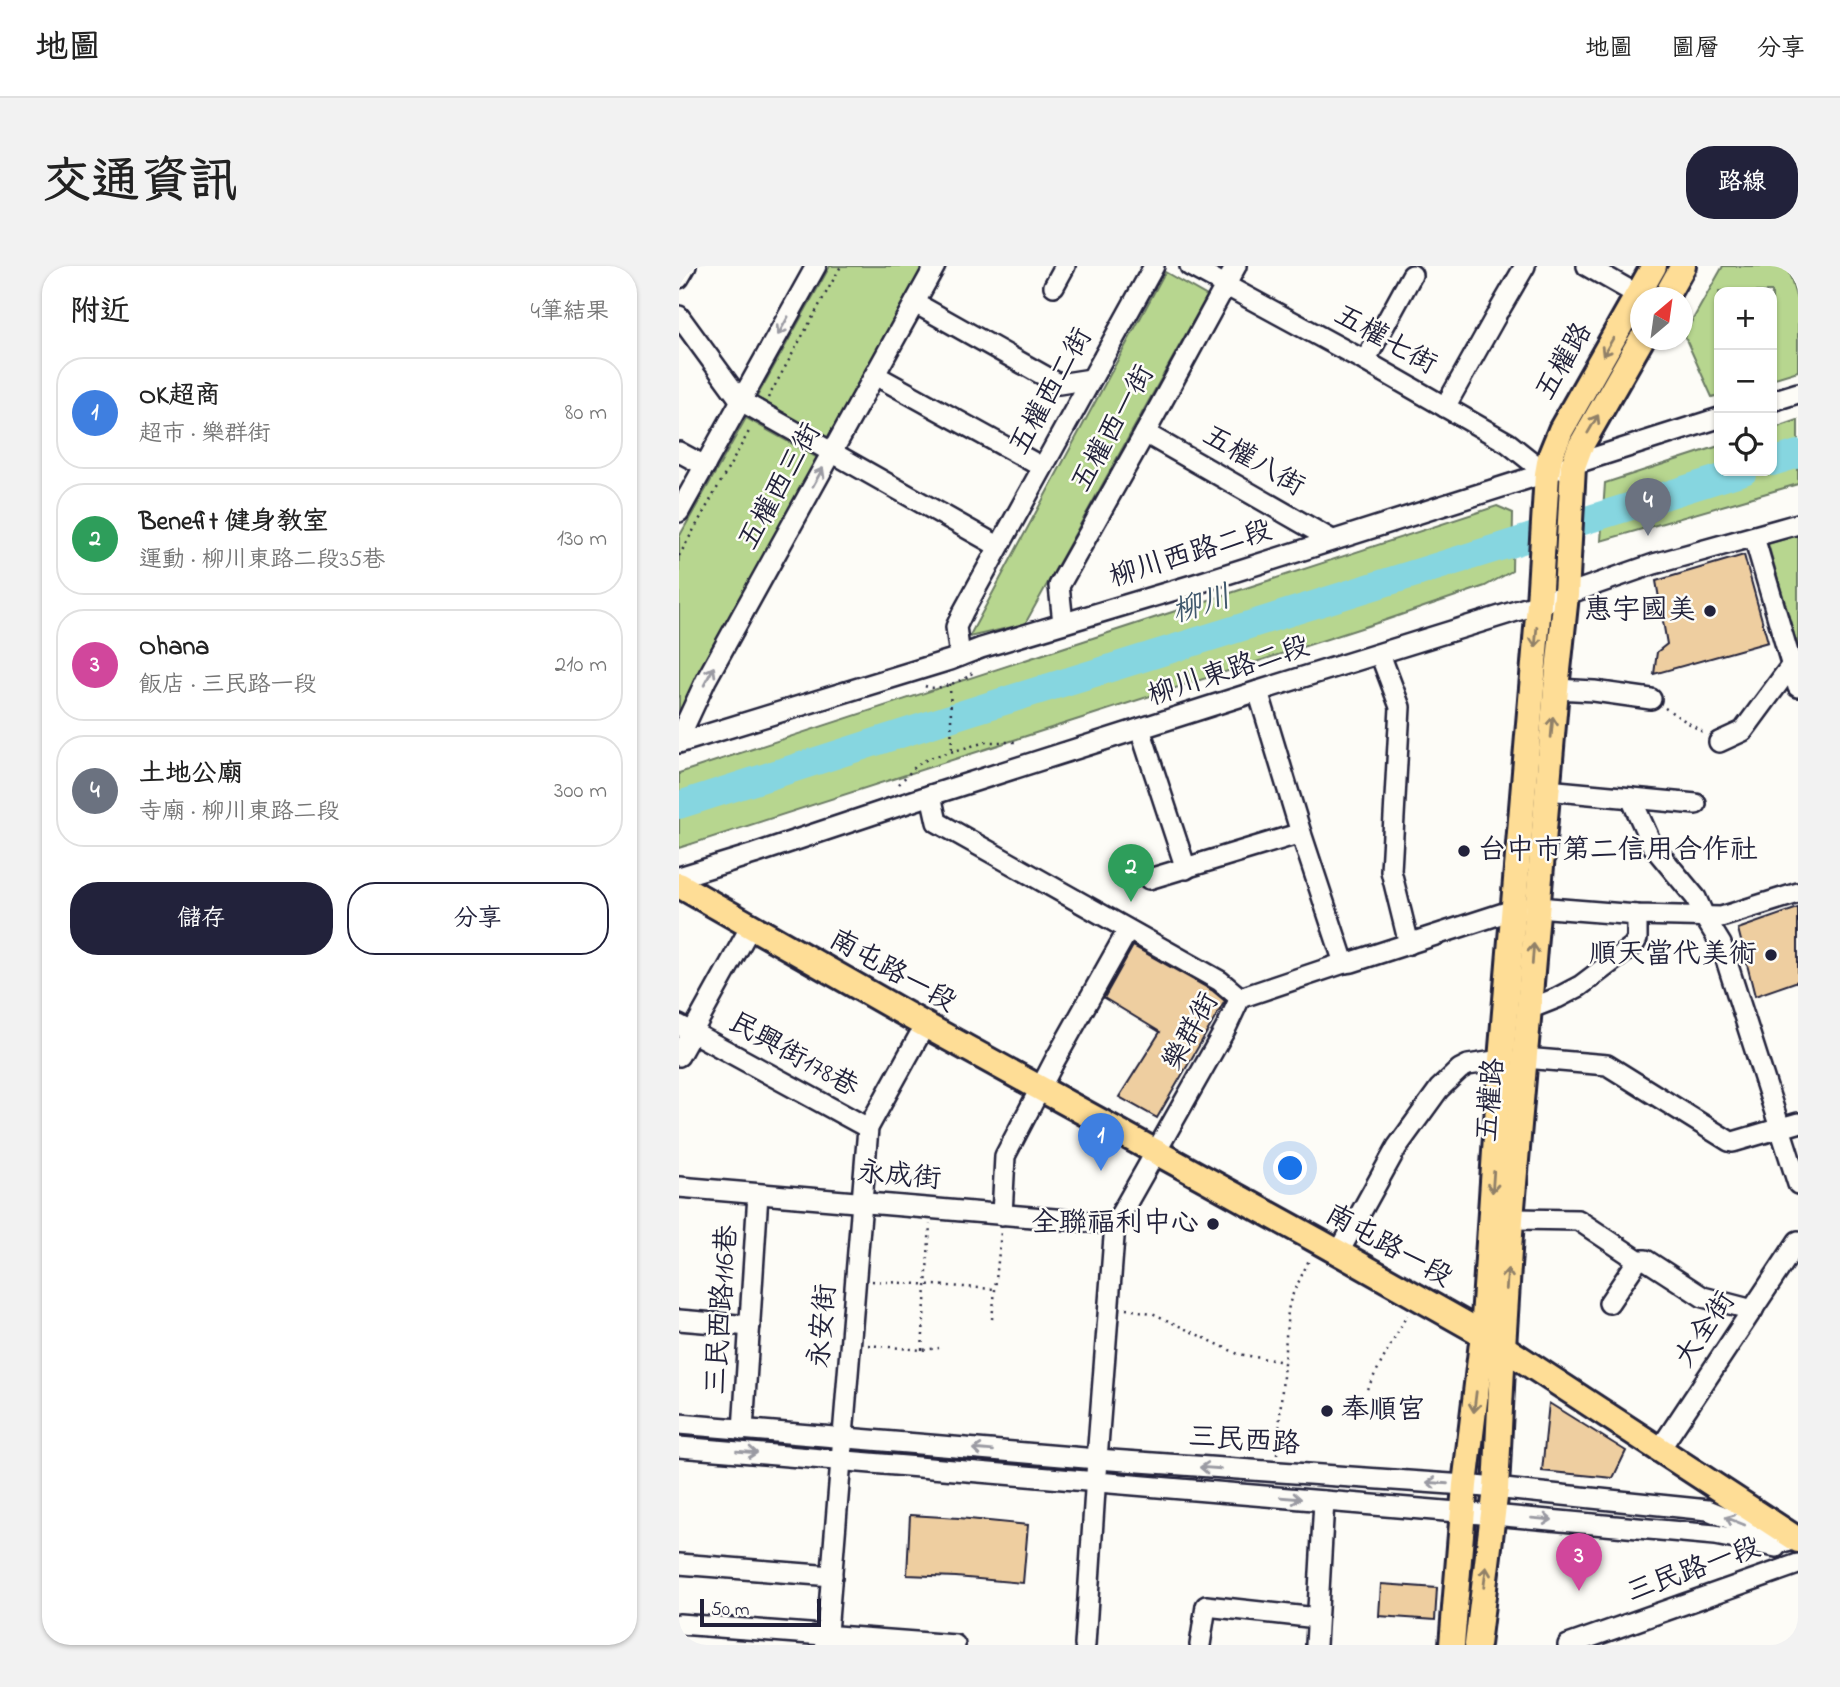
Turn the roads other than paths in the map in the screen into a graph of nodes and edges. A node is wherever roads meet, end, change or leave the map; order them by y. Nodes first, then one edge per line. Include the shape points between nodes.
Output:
1 (686, 266) edge
2 (816, 266) edge
3 (935, 266) edge
4 (1065, 266) edge
5 (1154, 266) edge
6 (1190, 266) edge
7 (1236, 266) edge
8 (1525, 266) edge
9 (1587, 266) edge
10 (1654, 266) edge
11 (1683, 266) edge
12 (1412, 275) dead end
13 (679, 278) edge
14 (1054, 286) dead end
15 (1225, 286) junction
16 (1642, 287) edge
17 (1671, 287) edge
18 (1630, 290) edge
19 (915, 303) junction
20 (1630, 309) edge
21 (679, 316) edge
22 (1635, 350) edge
23 (1364, 361) junction
24 (875, 375) junction
25 (1091, 379) junction
26 (1798, 393) edge
27 (1777, 399) edge
28 (741, 401) junction
29 (1445, 407) junction
30 (1714, 420) edge
31 (1146, 433) junction
32 (679, 452) edge
33 (832, 452) junction
34 (705, 466) junction
35 (1042, 467) junction
36 (1572, 477) junction
37 (1546, 484) junction
38 (679, 512) edge
39 (1798, 524) edge
40 (1754, 537) junction
41 (1332, 540) junction
42 (999, 546) junction
43 (1566, 595) junction
44 (1539, 604) junction
45 (1063, 624) junction
46 (1380, 654) junction
47 (967, 663) junction
48 (1791, 666) junction
49 (1798, 687) edge
50 (1556, 689) junction
51 (1258, 691) junction
52 (1651, 699) road end
53 (1140, 730) junction
54 (679, 738) edge
55 (1719, 742) road end
56 (679, 744) edge
57 (1547, 790) junction
58 (931, 795) junction
59 (1631, 798) junction
60 (1696, 804) dead end
61 (1301, 833) junction
62 (1186, 869) junction
63 (679, 877) edge
64 (1149, 880) dead end
65 (679, 885) edge
66 (1798, 893) edge
67 (1525, 909) junction
68 (1637, 915) junction
69 (1705, 918) junction
70 (751, 926) junction
71 (1128, 930) junction
72 (1409, 944) junction
73 (1344, 963) junction
74 (1240, 998) junction
75 (1529, 1009) junction
76 (925, 1025) junction
77 (686, 1029) edge
78 (679, 1056) edge
79 (1513, 1059) junction
80 (1041, 1089) junction
81 (1789, 1126) edge
82 (868, 1128) junction
83 (1157, 1152) junction
84 (1798, 1184) edge
85 (679, 1187) edge
86 (758, 1194) junction
87 (862, 1202) junction
88 (1002, 1215) junction
89 (1511, 1219) junction
90 (1115, 1224) junction
91 (1798, 1241) edge
92 (1328, 1247) junction
93 (1638, 1260) junction
94 (1792, 1264) edge
95 (1609, 1303) dead end
96 (1753, 1310) junction
97 (679, 1320) edge
98 (750, 1326) junction
99 (1493, 1340) junction
100 (679, 1424) edge
101 (743, 1430) junction
102 (843, 1438) junction
103 (679, 1447) edge
104 (1660, 1449) junction
105 (1097, 1460) junction
106 (842, 1461) junction
107 (1095, 1482) junction
108 (1465, 1485) junction
109 (1496, 1489) junction
110 (1324, 1501) junction
111 (1463, 1513) junction
112 (1493, 1514) junction
113 (1798, 1540) edge
114 (1798, 1549) edge
115 (679, 1564) edge
116 (1798, 1564) edge
117 (832, 1576) junction
118 (1317, 1618) junction
119 (679, 1624) edge
120 (734, 1637) edge
121 (827, 1641) edge
122 (955, 1645) edge
123 (1085, 1645) edge
124 (1201, 1645) edge
125 (1316, 1645) edge
126 (1452, 1645) edge
127 (1477, 1645) edge
128 (1568, 1645) edge

1 - 13 street
2 -> 28 street
3 - 19 street, 五權西三街
4 - 14 street
5 - 25 street, 五權西二街
6 - 15 street, 五權七街
7 - 15 street, 五權西一街
8 - 29 street
9 - 18 street
10 - 16 main road, 五權路
11 - 17 main road
12 - 23 street
15 - 23 street, 五權七街
15 - 31 street, 五權西一街
19 - 24 street, 五權西三街
19 - 25 street via 1059,384
20 -> 37 main road, 五權路 via 1561,430
21 - 28 street
36 -> 22 main road, 五權路 via 1580,447
23 - 29 street, 五權七街
24 - 33 street, 五權西三街
24 - 35 street
25 - 35 street, 五權西二街
26 - 27 street
28 - 33 street
28 - 34 street
29 - 37 street, 五權七街 via 1508,443
30 - 36 street, 柳川西路二段
31 - 41 street, 五權八街
31 - 45 street, 五權西一街 via 1059,586
32 - 34 street
33 - 42 street
54 -> 33 street, 五權西三街 via 706,680
34 - 38 street
35 - 42 street, 五權西二街
36 - 37 street, 柳川西路二段
36 - 43 main road, 五權路
37 - 41 street, 柳川西路二段
37 - 44 main road, 五權路
39 - 40 street, 柳川東路二段
40 - 43 street, 柳川東路二段 via 1654,564
40 - 48 street
41 - 45 street, 柳川西路二段
42 - 47 street, 五權西二街 via 956,627
43 - 44 street, 柳川東路二段
43 - 50 main road, 五權路
44 - 46 street, 柳川東路二段
44 -> 67 main road, 五權路
45 - 47 street, 柳川西路二段 via 981,648
46 - 51 street, 柳川東路二段
46 - 72 street via 1400,706 1391,871
47 - 56 street, 柳川西路二段
48 - 49 street
48 - 55 street via 1743,731
50 - 52 street
57 -> 50 main road, 五權路
51 - 53 street, 柳川東路二段
51 - 61 street
53 - 58 street, 柳川東路二段
53 - 62 street
57 - 59 street
57 - 67 main road, 五權路
58 - 63 street, 柳川東路二段
58 - 71 street via 937,822
59 - 60 street
59 - 69 street via 1652,845 1696,898
61 - 62 street
61 - 73 street
62 - 64 street
65 - 70 main road, 南屯路一段
66 - 69 street, 樂群街
67 - 68 street, 樂群街
67 - 72 street, 樂群街
75 -> 67 main road, 五權路
67 - 79 main road, 五權路
68 - 69 street, 樂群街
68 - 75 street via 1633,946 1580,986
69 - 81 street via 1721,944
70 - 76 main road, 南屯路一段
70 - 77 street
71 - 74 street via 1220,981
71 - 80 street
72 - 73 street, 樂群街
73 - 74 street, 樂群街
74 - 83 street, 樂群街
75 - 79 main road, 五權路
76 - 80 main road, 南屯路一段
76 - 82 street, 永安街
77 - 78 street
77 - 82 street, 民興街178巷
79 - 81 street via 1607,1065 1729,1142
79 - 89 main road, 五權路
79 - 92 street via 1468,1065 1439,1089
79 -> 99 main road, 五權路
80 - 83 main road, 南屯路一段
80 - 88 street via 1005,1156
81 - 84 street
82 - 87 street, 永安街
83 - 90 street, 樂群街
83 - 92 main road, 南屯路一段
85 - 86 street, 永成街
86 - 87 street, 永成街
86 - 98 street, 三民西路116巷
87 - 88 street, 永成街
87 - 102 street, 永安街
88 - 90 street, 永成街
89 - 93 street via 1578,1220
99 -> 89 main road, 五權路
90 - 105 street, 樂群街
91 - 94 street, 大全街
92 - 99 main road, 南屯路一段
93 - 95 street
93 - 96 street via 1646,1260 1703,1297
94 - 96 street, 大全街
96 - 104 street, 大全街
97 - 98 street
98 - 101 street, 三民西路116巷
99 - 104 main road, 南屯路一段
99 -> 108 main road, 五權路
99 - 109 main road, 五權路
100 - 101 street, 三民西路
101 - 102 street, 三民西路
105 -> 102 street, 三民西路
102 - 106 street, 永安街
103 -> 106 street, 三民西路
104 - 113 main road, 南屯路一段
105 - 107 street, 樂群街
108 -> 105 street, 三民西路
106 - 107 street, 三民西路
106 - 117 street, 永安街
107 -> 110 street, 三民西路
107 - 123 street, 樂群街
108 - 109 street, 三民西路
108 - 111 main road, 五權路
109 - 112 main road, 五權路
114 -> 109 street, 三民西路 via 1708,1510
110 - 111 street, 三民西路
110 - 118 street
111 - 112 street, 三民西路
111 - 126 main road, 五權路
112 -> 114 street, 三民西路 via 1715,1535
127 -> 112 main road, 五權路
115 - 117 street
116 - 128 street, 三民路一段
117 - 121 street, 永安街
118 - 124 street via 1206,1606
118 - 125 street
119 - 120 street
120 - 121 street
121 - 122 street

